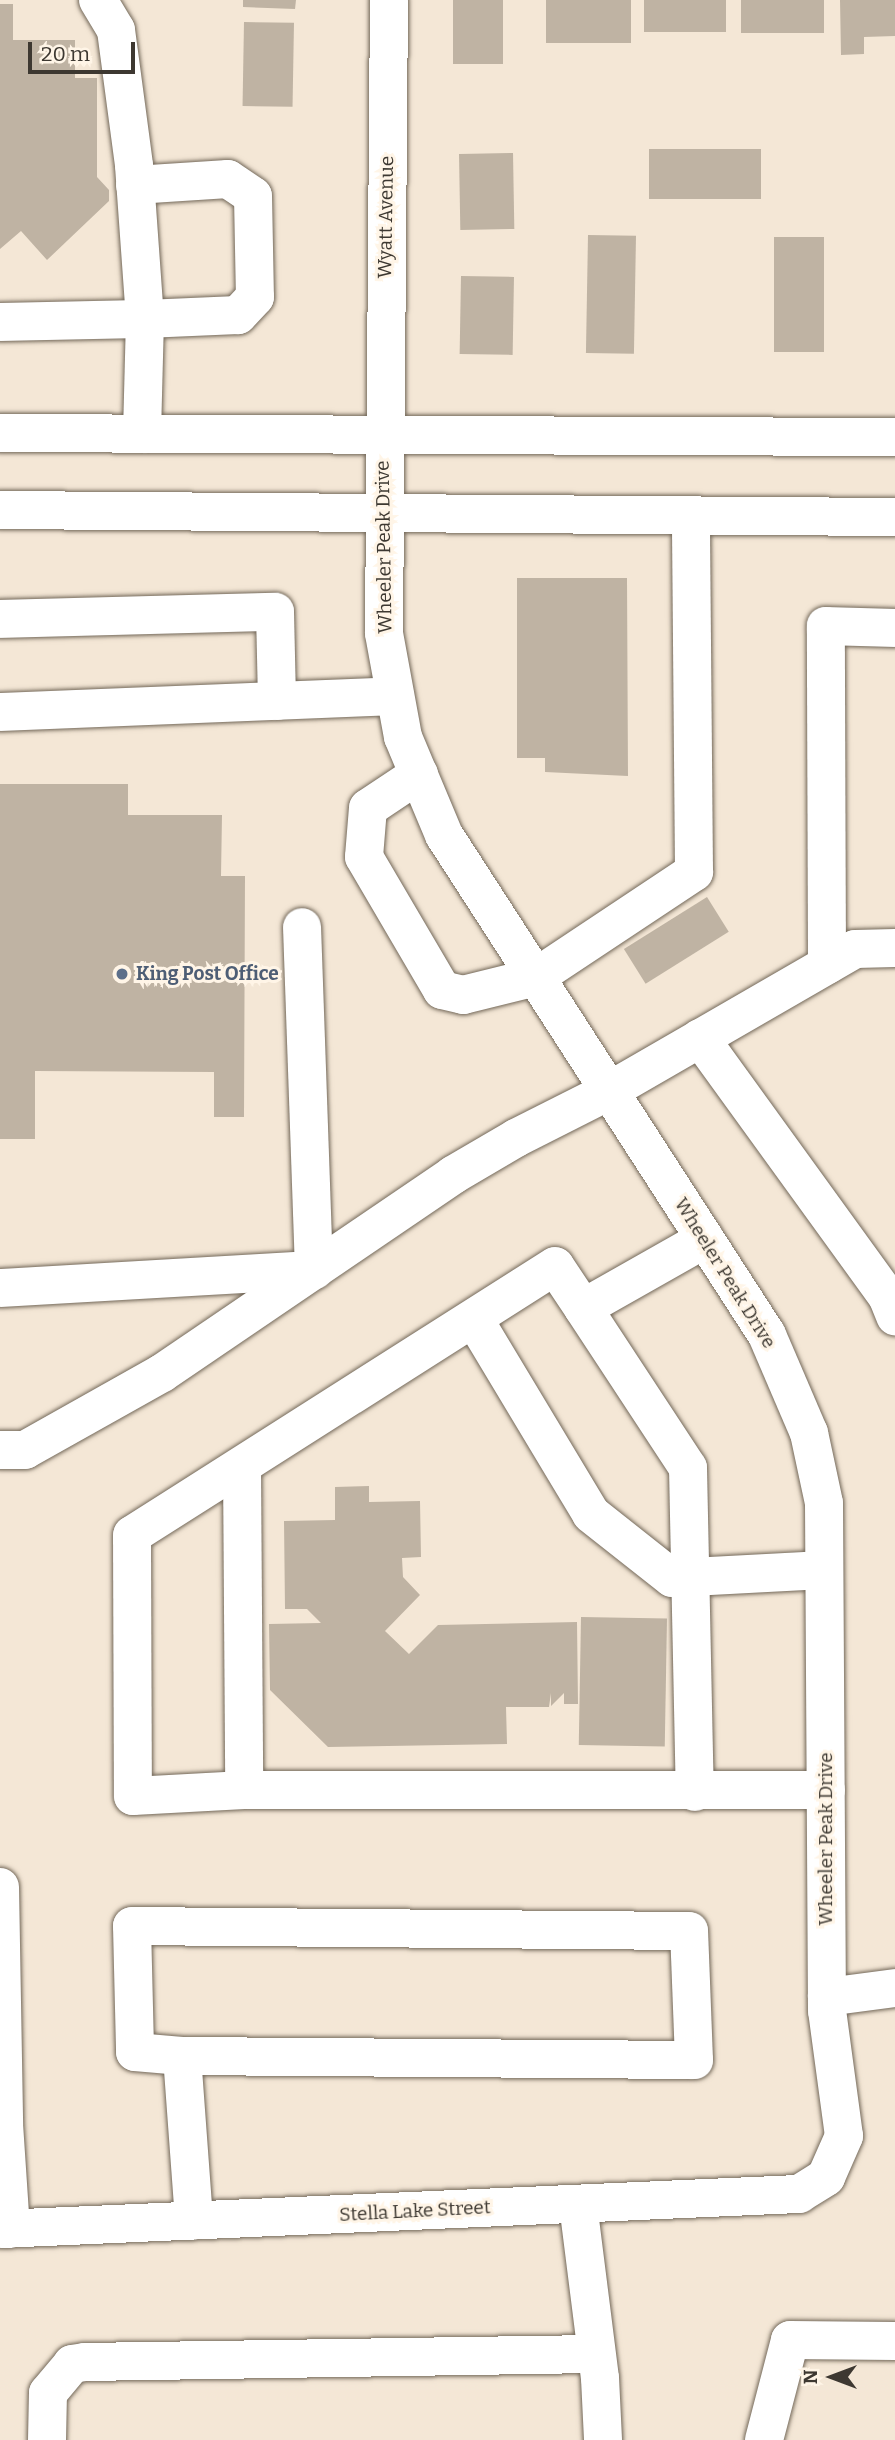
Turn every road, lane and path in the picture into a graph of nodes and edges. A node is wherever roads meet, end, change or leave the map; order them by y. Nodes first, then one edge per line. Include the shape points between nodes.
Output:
1 (98, 0) edge
2 (389, 0) edge
3 (135, 185) junction
4 (145, 319) junction
5 (0, 322) edge
6 (0, 433) edge
7 (142, 433) junction
8 (383, 435) junction
9 (895, 437) edge
10 (0, 510) edge
11 (383, 513) junction
12 (691, 516) junction
13 (895, 517) edge
14 (0, 619) edge
15 (895, 628) edge
16 (395, 696) junction
17 (277, 701) junction
18 (0, 712) edge
19 (419, 774) junction
20 (302, 928) dead end
21 (895, 948) edge
22 (827, 965) junction
23 (536, 977) junction
24 (699, 1038) junction
25 (609, 1091) junction
26 (705, 1239) junction
27 (314, 1270) junction
28 (0, 1288) edge
29 (583, 1308) junction
30 (895, 1316) edge
31 (474, 1319) junction
32 (0, 1450) edge
33 (243, 1466) junction
34 (824, 1570) junction
35 (692, 1577) junction
36 (244, 1790) junction
37 (826, 1790) junction
38 (695, 1792) junction
39 (0, 1887) edge
40 (895, 1988) edge
41 (827, 1997) junction
42 (182, 2056) junction
43 (3, 2146) edge
44 (826, 2177) joint
45 (578, 2204) junction
46 (194, 2221) junction
47 (6, 2229) edge
48 (895, 2342) edge
49 (594, 2354) junction
50 (47, 2440) edge
51 (603, 2440) edge
52 (764, 2440) edge

1 - 3 street via 116,30
2 - 8 street, Wyatt Avenue
3 - 4 street
3 - 4 street via 228,179 253,196 255,298 238,315
4 - 5 street
4 - 7 street
6 - 7 street
7 - 8 street
8 - 9 street
8 - 11 street, Wheeler Peak Drive
10 - 11 street
11 - 12 street
11 - 16 street, Wheeler Peak Drive via 384,633
12 - 13 street
12 - 23 street via 694,872
14 - 17 street via 275,612
15 - 22 street via 826,626
16 - 17 street
16 - 19 street, Wheeler Peak Drive via 403,737
17 - 18 street
19 - 23 street, Wheeler Peak Drive via 444,835
19 - 23 street via 368,808 364,857 442,990 463,995
20 - 27 street
21 - 22 street via 855,949
22 - 24 street
23 - 25 street, Wheeler Peak Drive
24 - 25 street
24 - 30 street via 887,1296
25 - 26 street, Wheeler Peak Drive
25 - 27 street via 453,1175
26 - 29 street
26 - 34 street, Wheeler Peak Drive via 767,1335 809,1433 824,1503
27 - 28 street
27 - 32 street via 162,1373 25,1450
29 - 31 street via 555,1266
29 - 35 street via 688,1468
31 - 33 street
31 - 35 street via 591,1514 672,1578
33 - 36 street
33 - 36 street via 132,1535 132,1549 133,1796
34 - 35 street
34 - 37 street, Wheeler Peak Drive
35 - 38 street
36 - 38 street
37 - 38 street
37 - 41 street, Wheeler Peak Drive
39 - 43 street
40 - 41 street
41 - 44 street, Wheeler Peak Drive via 844,2136
42 - 42 street via 135,2052 132,1926 689,1931 694,2060
42 - 46 street
43 - 47 street
44 - 45 street, Stella Lake Street via 799,2194
45 - 46 street, Stella Lake Street
45 - 49 street
46 - 47 street, Stella Lake Street
48 - 52 street via 790,2340
49 - 50 street via 72,2364 48,2393
49 - 51 street

